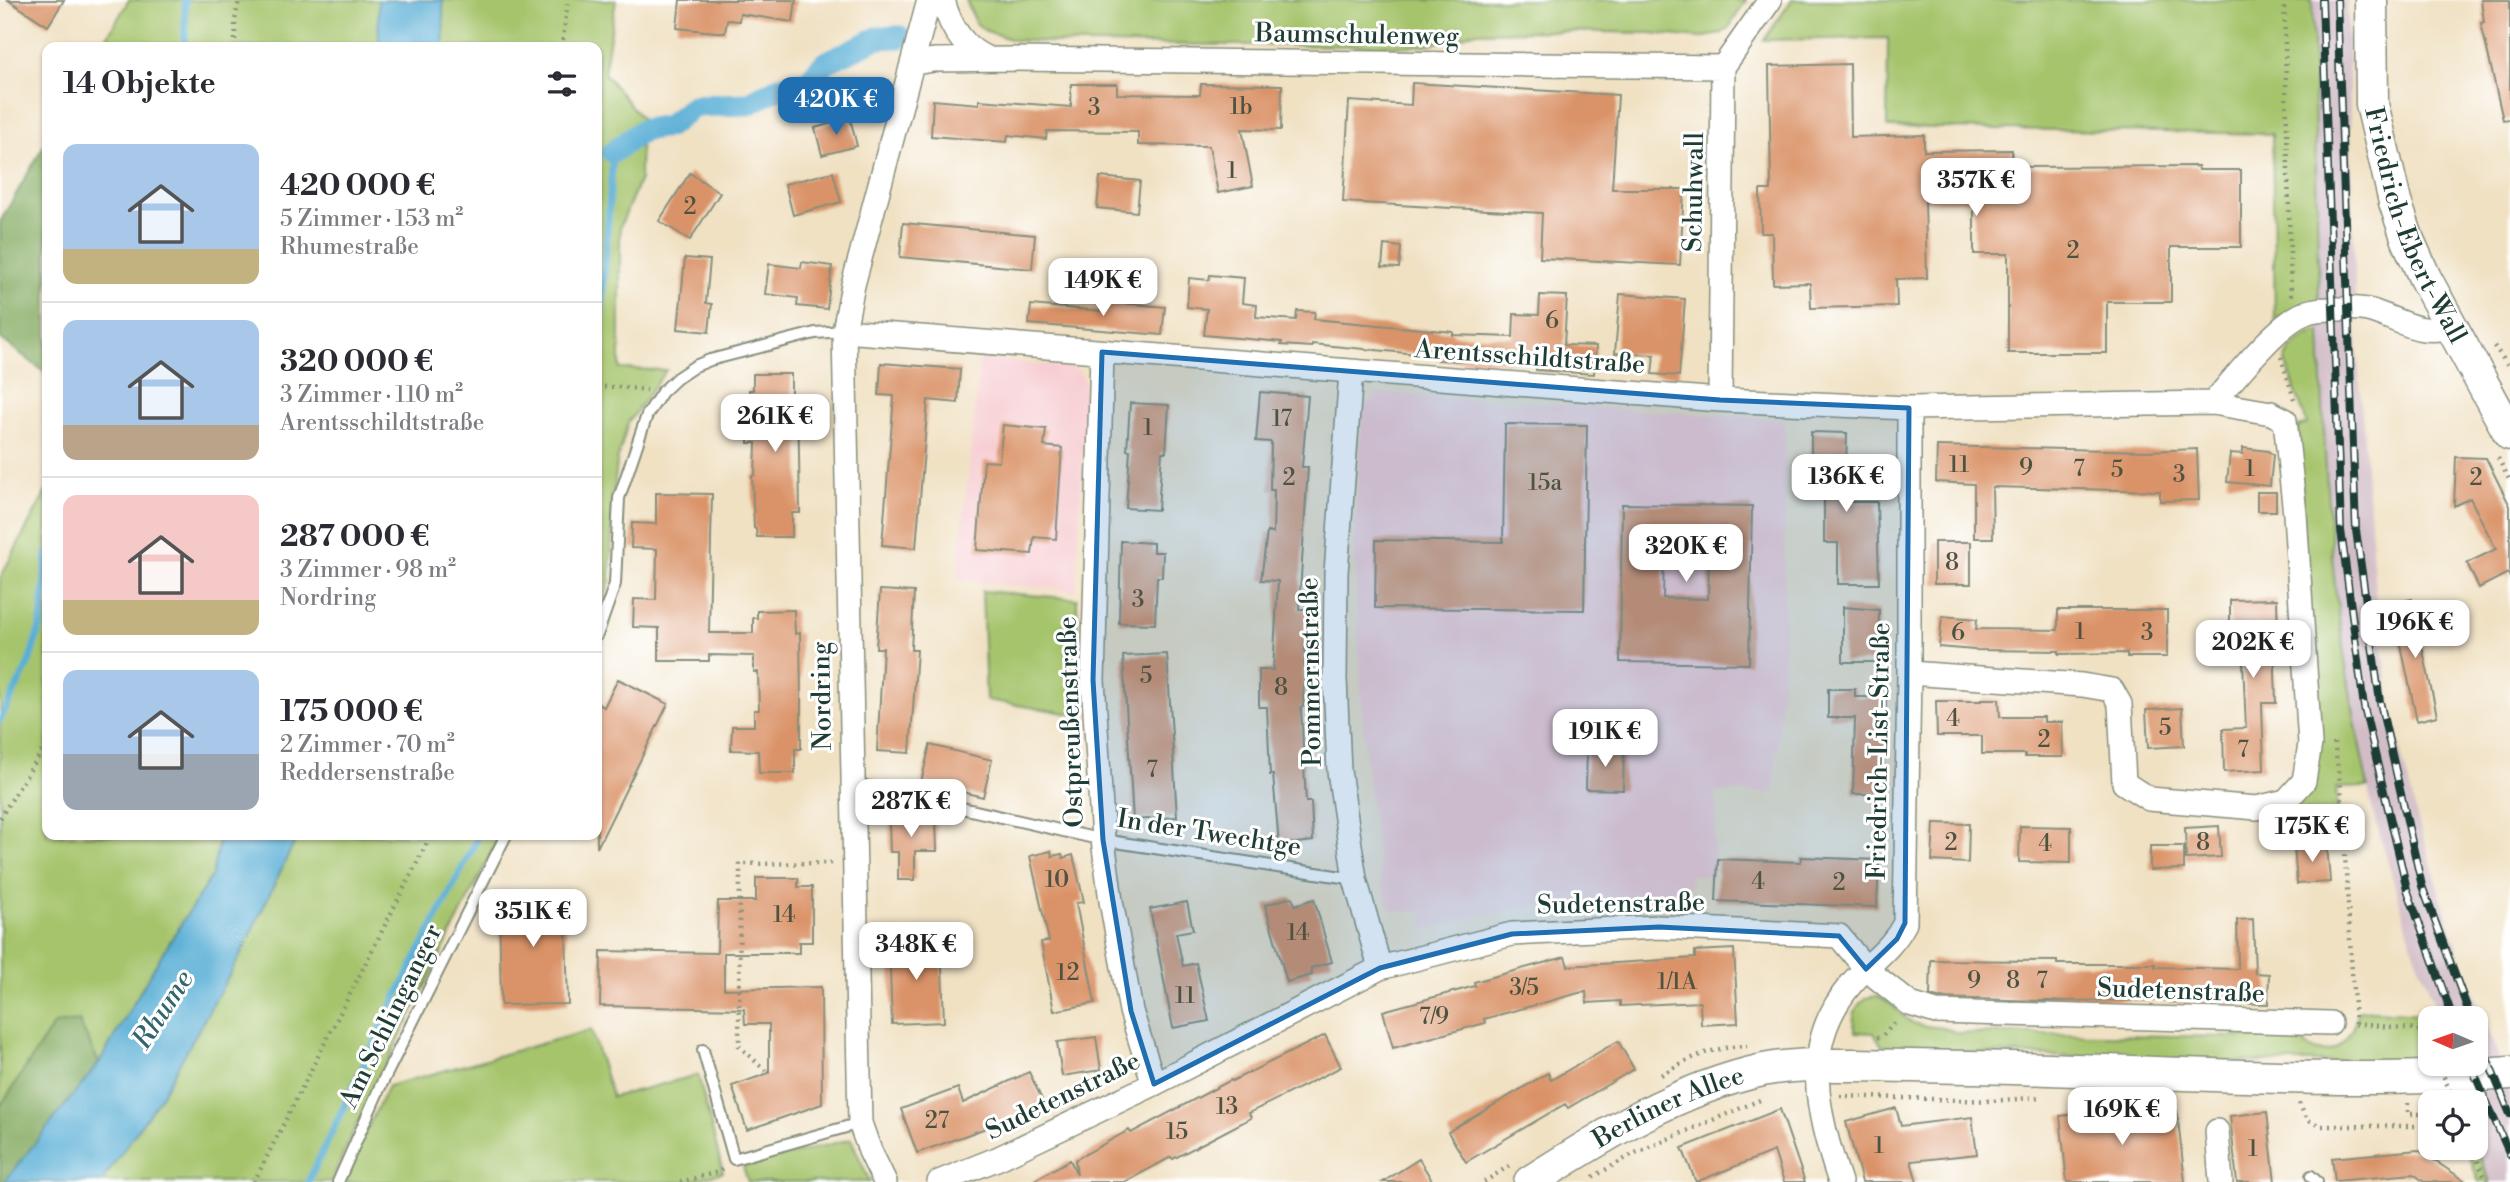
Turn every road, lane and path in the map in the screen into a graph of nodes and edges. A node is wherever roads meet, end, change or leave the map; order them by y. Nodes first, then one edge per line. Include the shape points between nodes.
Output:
1 (239, 0) edge
2 (568, 0) edge
3 (929, 0) edge
4 (943, 0) edge
5 (1770, 0) edge
6 (2284, 0) edge
7 (2371, 0) edge
8 (235, 42) edge
9 (563, 42) edge
10 (989, 59) junction
11 (914, 63) junction
12 (1723, 67) junction
13 (2291, 320) junction
14 (2452, 326) junction
15 (844, 331) junction
16 (2489, 341) dead end
17 (1102, 352) junction
18 (2510, 368) edge
19 (1351, 372) junction
20 (602, 387) edge
21 (662, 393) junction
22 (2501, 397) edge
23 (1720, 400) junction
24 (2213, 403) junction
25 (1909, 408) junction
26 (2510, 434) edge
27 (602, 621) edge
28 (1909, 673) junction
29 (42, 751) edge
30 (852, 783) junction
31 (0, 818) edge
32 (428, 840) edge
33 (504, 840) edge
34 (1102, 840) junction
35 (853, 863) junction
36 (1355, 879) junction
37 (1380, 968) junction
38 (1866, 969) junction
39 (1910, 1004) junction
40 (2330, 1023) joint
41 (2418, 1030) edge
42 (739, 1039) junction
43 (1872, 1040) dead end
44 (732, 1042) dead end
45 (703, 1050) dead end
46 (1817, 1065) junction
47 (2418, 1065) edge
48 (2488, 1070) edge
49 (766, 1071) dead end
50 (2510, 1073) edge
51 (1154, 1084) junction
52 (1766, 1097) dead end
53 (2299, 1103) dead end
54 (2408, 1103) dead end
55 (2418, 1114) edge
56 (860, 1124) junction
57 (2418, 1126) edge
58 (2217, 1130) dead end
59 (734, 1159) junction
60 (2477, 1160) edge
61 (254, 1182) edge
62 (338, 1182) edge
63 (680, 1182) edge
64 (885, 1182) edge
65 (939, 1182) edge
66 (1530, 1182) edge
67 (1583, 1182) edge
68 (1840, 1182) edge
69 (2221, 1182) edge
70 (2487, 1182) edge

1 - 8 path
2 - 9 path
3 - 11 street, Nordring
4 - 10 street via 958,36
5 - 12 street
6 - 13 path
7 - 14 main road, Friedrich-Ebert-Wall via 2372,103 2385,162 2408,240
10 - 11 street, Baumschulenweg
10 - 12 street, Baumschulenweg
11 - 15 street, Nordring
12 - 23 street, Schuhwall
13 - 14 street via 2318,309 2348,309 2437,331
13 - 24 street
14 - 22 main road, Friedrich-Ebert-Wall
15 - 17 street, Arentsschildtstraße
15 - 21 lane via 815,333 710,359 677,378
15 - 30 street, Nordring
16 - 18 path
17 - 19 street, Arentsschildtstraße
17 - 34 street, Ostpreußenstraße via 1093,680
19 - 23 street, Arentsschildtstraße
19 - 36 street, Pommernstraße via 1336,573 1335,679 1339,771
20 - 21 path
21 - 27 lane via 647,415 619,498 615,584
22 - 26 main road, Friedrich-Ebert-Wall
23 - 25 street, Arentsschildtstraße
24 - 25 street, Arentsschildtstraße
24 - 28 street, Arentsschildtstraße via 2271,413 2285,421 2310,744 2304,781 2286,801 2257,808 2148,799 2124,783 2120,704 2112,690
25 - 28 street, Friedrich-List-Straße
28 - 38 street, Friedrich-List-Straße via 1905,923 1897,939
29 - 31 path
30 - 34 lane, In der Twechtge
30 - 35 street, Nordring
32 - 61 path
33 - 62 lane, Am Schlinganger via 380,1087
34 - 36 lane, In der Twechtge
34 - 51 street, Ostpreußenstraße via 1131,1011
35 - 42 path via 740,864
35 - 56 street, Nordring
36 - 37 street, Pommernstraße
37 - 38 street, Sudetenstraße via 1512,934 1659,927 1839,936
37 - 51 street, Sudetenstraße
38 - 39 street, Sudetenstraße
38 - 46 street, Friedrich-List-Straße via 1831,1014
39 - 40 street, Sudetenstraße via 1936,1012
39 - 43 path via 1883,1035
40 - 41 path
42 - 44 path
42 - 49 path via 739,1046
45 - 59 lane
46 - 47 main road, Berliner Allee via 2317,1079
46 - 66 main road, Berliner Allee via 1761,1070 1674,1098 1608,1132
46 - 68 street, Friedrich-List-Straße via 1819,1112
48 - 50 main road, Berliner Allee
51 - 65 street, Sudetenstraße
52 - 67 path via 1635,1153
53 - 57 path via 2307,1121 2320,1126
54 - 55 path via 2408,1114
56 - 59 lane
56 - 64 street, Nordring
58 - 69 street
59 - 63 path via 719,1172
60 - 70 path

